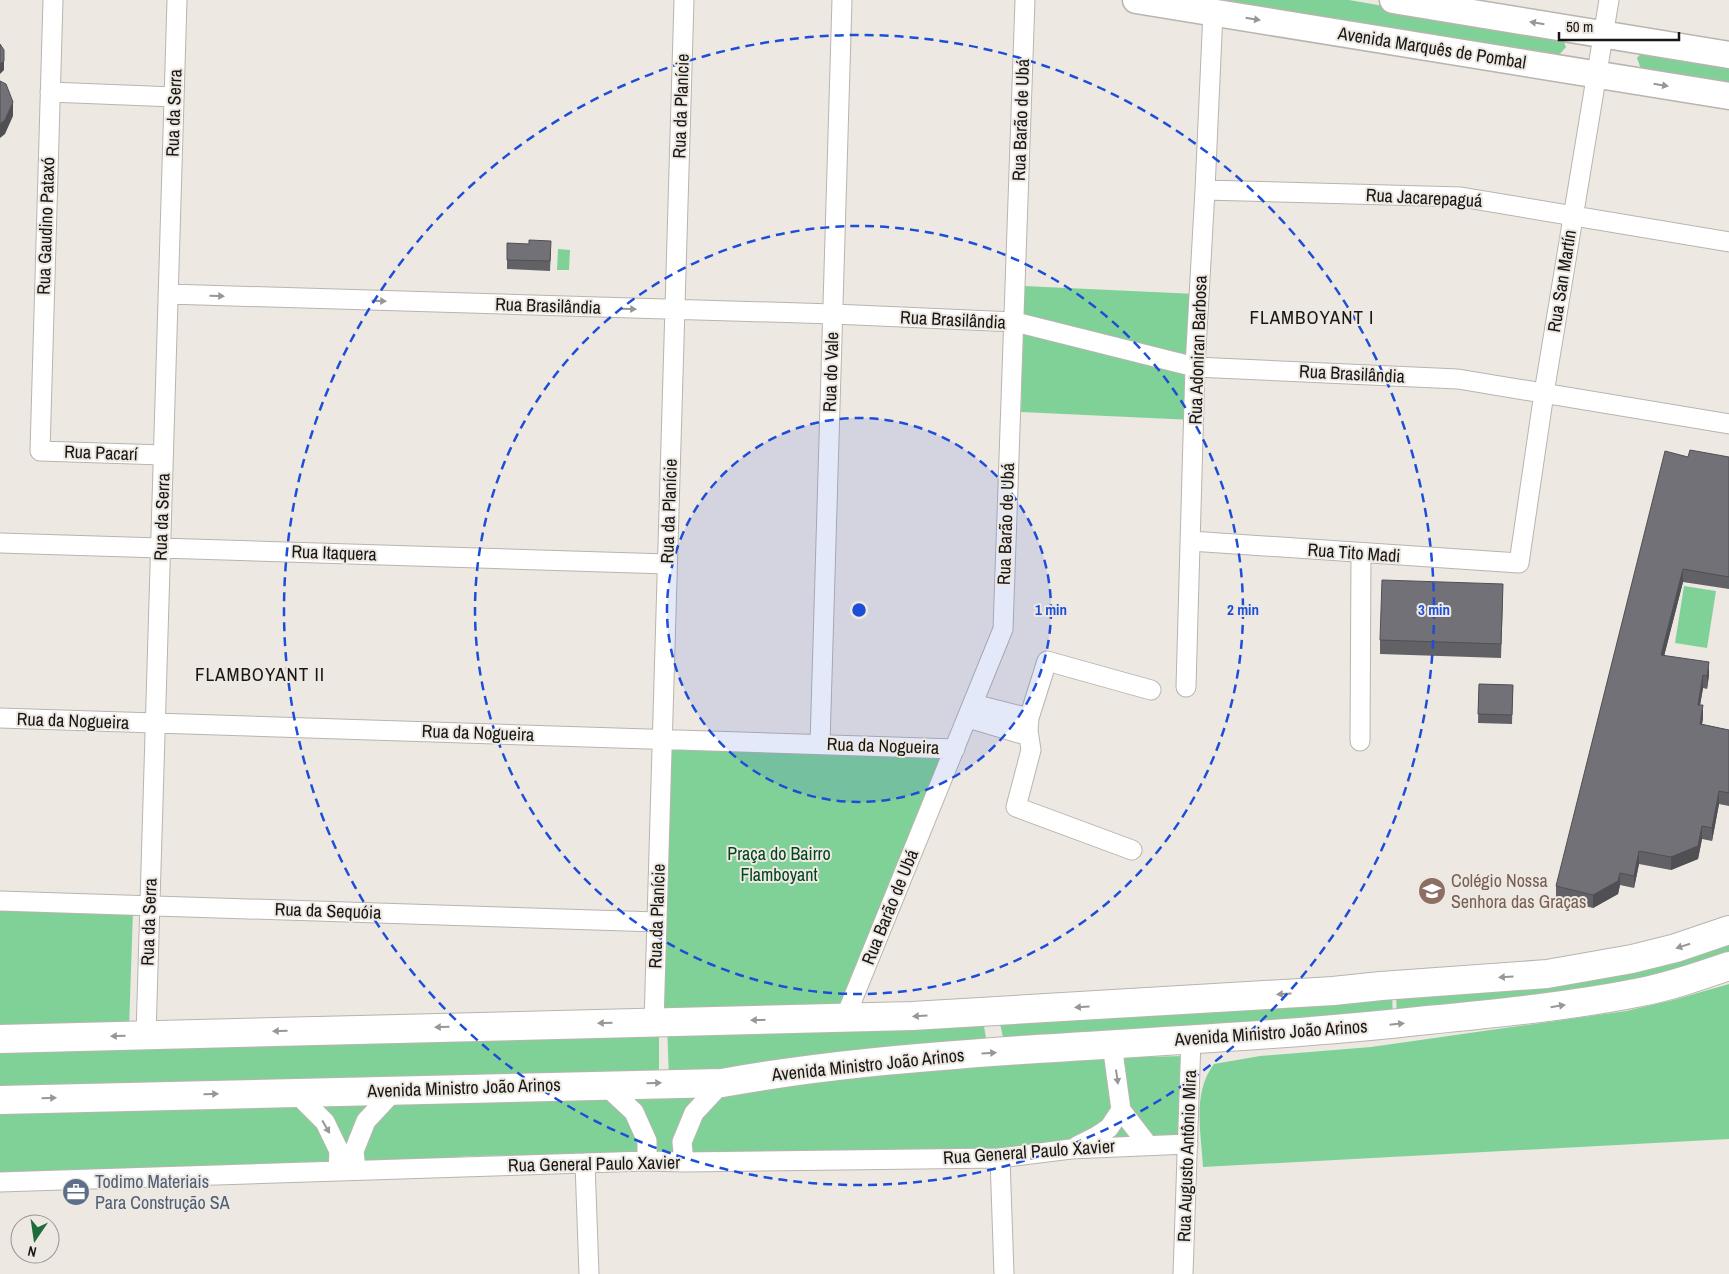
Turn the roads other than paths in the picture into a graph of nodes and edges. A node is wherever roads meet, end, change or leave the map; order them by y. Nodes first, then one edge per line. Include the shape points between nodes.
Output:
1 (53, 0) edge
2 (177, 0) edge
3 (684, 0) edge
4 (842, 0) edge
5 (1025, 0) edge
6 (1136, 0) edge
7 (1393, 0) edge
8 (1609, 0) edge
9 (1213, 12) junction
10 (1591, 32) junction
11 (1641, 40) junction
12 (1729, 55) edge
13 (1585, 73) junction
14 (1631, 80) junction
15 (50, 92) junction
16 (174, 96) junction
17 (1729, 96) edge
18 (1206, 190) junction
19 (1573, 216) junction
20 (1729, 242) edge
21 (168, 294) junction
22 (675, 311) junction
23 (833, 314) junction
24 (1015, 322) junction
25 (1195, 367) junction
26 (1544, 393) junction
27 (1729, 424) edge
28 (40, 451) joint
29 (163, 455) junction
30 (1190, 541) junction
31 (0, 543) edge
32 (161, 548) junction
33 (1362, 553) junction
34 (1519, 562) joint
35 (667, 564) junction
36 (1186, 687) dead end
37 (1151, 690) dead end
38 (971, 711) junction
39 (0, 718) edge
40 (155, 723) junction
41 (1029, 727) junction
42 (662, 739) junction
43 (1360, 742) dead end
44 (820, 744) junction
45 (956, 749) junction
46 (1132, 850) dead end
47 (0, 901) edge
48 (150, 906) junction
49 (656, 922) junction
50 (1729, 930) edge
51 (1729, 966) edge
52 (1333, 991) junction
53 (1149, 1002) junction
54 (845, 1018) junction
55 (654, 1022) junction
56 (1296, 1033) junction
57 (146, 1035) junction
58 (0, 1038) edge
59 (1191, 1039) junction
60 (1112, 1044) junction
61 (722, 1083) junction
62 (604, 1084) junction
63 (394, 1091) junction
64 (295, 1092) junction
65 (0, 1100) edge
66 (1121, 1110) junction
67 (1188, 1144) junction
68 (1148, 1145) junction
69 (1072, 1149) junction
70 (1000, 1158) junction
71 (647, 1161) junction
72 (684, 1162) junction
73 (585, 1163) junction
74 (347, 1170) junction
75 (0, 1182) edge
76 (589, 1274) edge
77 (1004, 1274) edge
78 (1184, 1274) edge

1 - 15 street, Rua Gaudino Pataxó
2 - 16 street, Rua da Serra
3 - 22 street, Rua da Planície
4 - 23 street, Rua do Vale
5 - 24 street, Rua Barão de Ubá
6 - 9 main road, Avenida Marquês de Pombal
10 -> 7 main road
8 - 10 street
9 -> 13 main road, Avenida Marquês de Pombal
9 - 18 street, Rua Adoniran Barbosa
10 - 11 main road
10 - 13 main road via 1579,60
11 - 12 main road
11 - 14 main road via 1632,56
13 - 14 main road, Avenida Marquês de Pombal
13 - 19 street, Rua San Martín
14 -> 17 main road, Avenida Marquês de Pombal
15 - 16 street
15 - 28 street, Rua Gaudino Pataxó
16 - 21 street, Rua da Serra
18 - 19 street, Rua Jacarepaguá via 1461,197
18 - 25 street, Rua Adoniran Barbosa
19 - 20 street, Rua Jacarepaguá
19 - 26 street, Rua San Martín
21 -> 22 street, Rua Brasilândia
21 - 29 street, Rua da Serra
22 - 23 street, Rua Brasilândia
22 - 35 street, Rua da Planície
23 - 24 street, Rua Brasilândia
23 - 44 street, Rua do Vale
24 - 25 street, Rua Brasilândia
24 - 38 street, Rua Barão de Ubá via 1003,629
25 - 26 street, Rua Brasilândia via 1458,379
25 - 30 street, Rua Adoniran Barbosa
26 - 27 street, Rua Brasilândia
26 - 34 street, Rua San Martín
28 - 29 street, Rua Pacarí
29 - 32 street, Rua da Serra
30 - 33 street, Rua Tito Madi
30 - 36 street, Rua Adoniran Barbosa
31 - 32 street, Rua Itaquera
32 - 35 street, Rua Itaquera
32 - 40 street, Rua da Serra
33 - 34 street, Rua Tito Madi
33 - 43 street
35 - 42 street, Rua da Planície
37 - 41 street via 1048,662
38 - 41 street
38 - 45 street, Rua Barão de Ubá
39 - 40 street, Rua da Nogueira
40 - 42 street, Rua da Nogueira
40 - 48 street, Rua da Serra
41 - 46 street via 1031,750 1016,807
42 - 44 street, Rua da Nogueira
42 - 49 street, Rua da Planície
44 - 45 street, Rua da Nogueira
45 - 54 street, Rua Barão de Ubá
47 - 48 street, Rua da Sequóia
48 - 49 street, Rua da Sequóia
48 - 57 street, Rua da Serra
49 - 55 street, Rua da Planície
50 -> 52 main road via 1632,959 1547,974
56 -> 51 main road, Avenida Ministro João Arinos via 1554,1007 1642,992
52 -> 53 main road
52 - 56 main road via 1331,1006 1323,1020 1311,1029
53 -> 54 main road
53 - 60 main road via 1134,1006 1122,1016 1114,1029
54 -> 55 main road
55 -> 57 main road
56 - 59 main road, Avenida Ministro João Arinos
57 -> 58 main road
59 - 60 main road, Avenida Ministro João Arinos
59 - 67 street, Rua Augusto Antônio Mira
61 -> 60 main road, Avenida Ministro João Arinos via 912,1059
60 -> 66 street
62 -> 61 main road, Avenida Ministro João Arinos
61 - 72 street via 694,1113 682,1142
62 - 63 main road, Avenida Ministro João Arinos
62 - 71 street via 634,1112 647,1141
63 - 64 main road, Avenida Ministro João Arinos
63 - 74 street via 366,1121
65 -> 64 main road, Avenida Ministro João Arinos
64 -> 74 street via 325,1122
66 - 68 street
66 - 69 street via 1109,1128
67 - 68 street, Rua General Paulo Xavier
67 - 78 street, Rua Augusto Antônio Mira
68 - 69 street, Rua General Paulo Xavier
69 - 70 street, Rua General Paulo Xavier
70 - 72 street, Rua General Paulo Xavier
70 - 77 street
71 - 72 street, Rua General Paulo Xavier
71 - 73 street, Rua General Paulo Xavier
73 - 74 street, Rua General Paulo Xavier
73 - 76 street
74 - 75 street, Rua General Paulo Xavier

